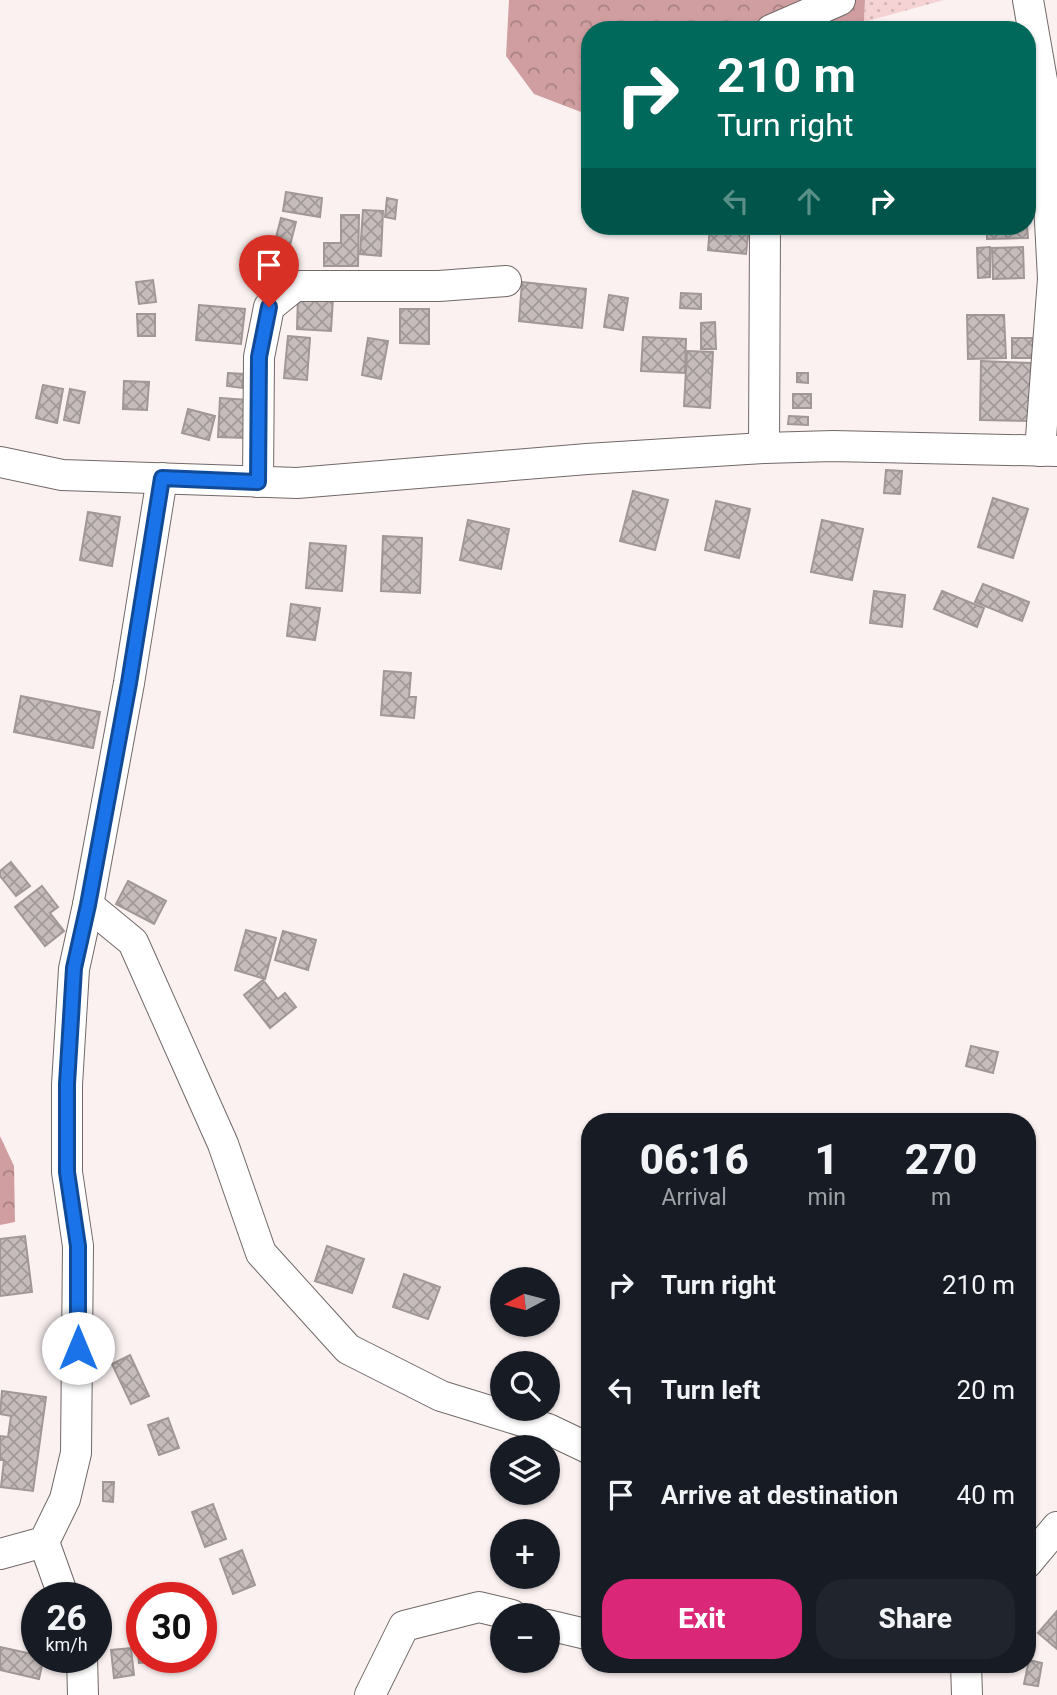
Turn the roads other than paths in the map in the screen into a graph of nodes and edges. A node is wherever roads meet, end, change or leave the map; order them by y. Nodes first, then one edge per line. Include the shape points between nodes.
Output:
1 (840, 0) edge
2 (1028, 0) edge
3 (792, 21) edge
4 (1032, 21) edge
5 (1036, 46) edge
6 (765, 235) edge
7 (506, 281) dead end
8 (764, 448) junction
9 (1048, 451) edge
10 (0, 462) edge
11 (162, 478) junction
12 (258, 482) junction
13 (88, 905) junction
14 (581, 1445) edge
15 (1057, 1527) edge
16 (44, 1542) junction
17 (1036, 1552) edge
18 (0, 1554) edge
19 (58, 1582) edge
20 (490, 1610) edge
21 (560, 1628) edge
22 (581, 1633) edge
23 (82, 1673) edge
24 (966, 1673) edge
25 (83, 1695) edge
26 (370, 1695) edge
27 (967, 1695) edge

1 - 3 street
2 - 4 street
5 - 9 street via 1043,86 1053,279
6 - 8 street
7 - 12 street via 295,286 269,307 259,357
8 - 9 street
8 - 12 street via 297,483
10 - 11 street via 62,475
11 - 12 street
11 - 13 street
13 - 14 street via 133,942 223,1144 261,1253 348,1349 441,1396 548,1429
13 - 16 street via 74,968 67,1084 67,1172 78,1246 76,1453 65,1499
15 - 17 street
16 - 18 street
16 - 19 street
20 - 26 street via 479,1607 404,1626
21 - 22 street
23 - 25 street
24 - 27 street

